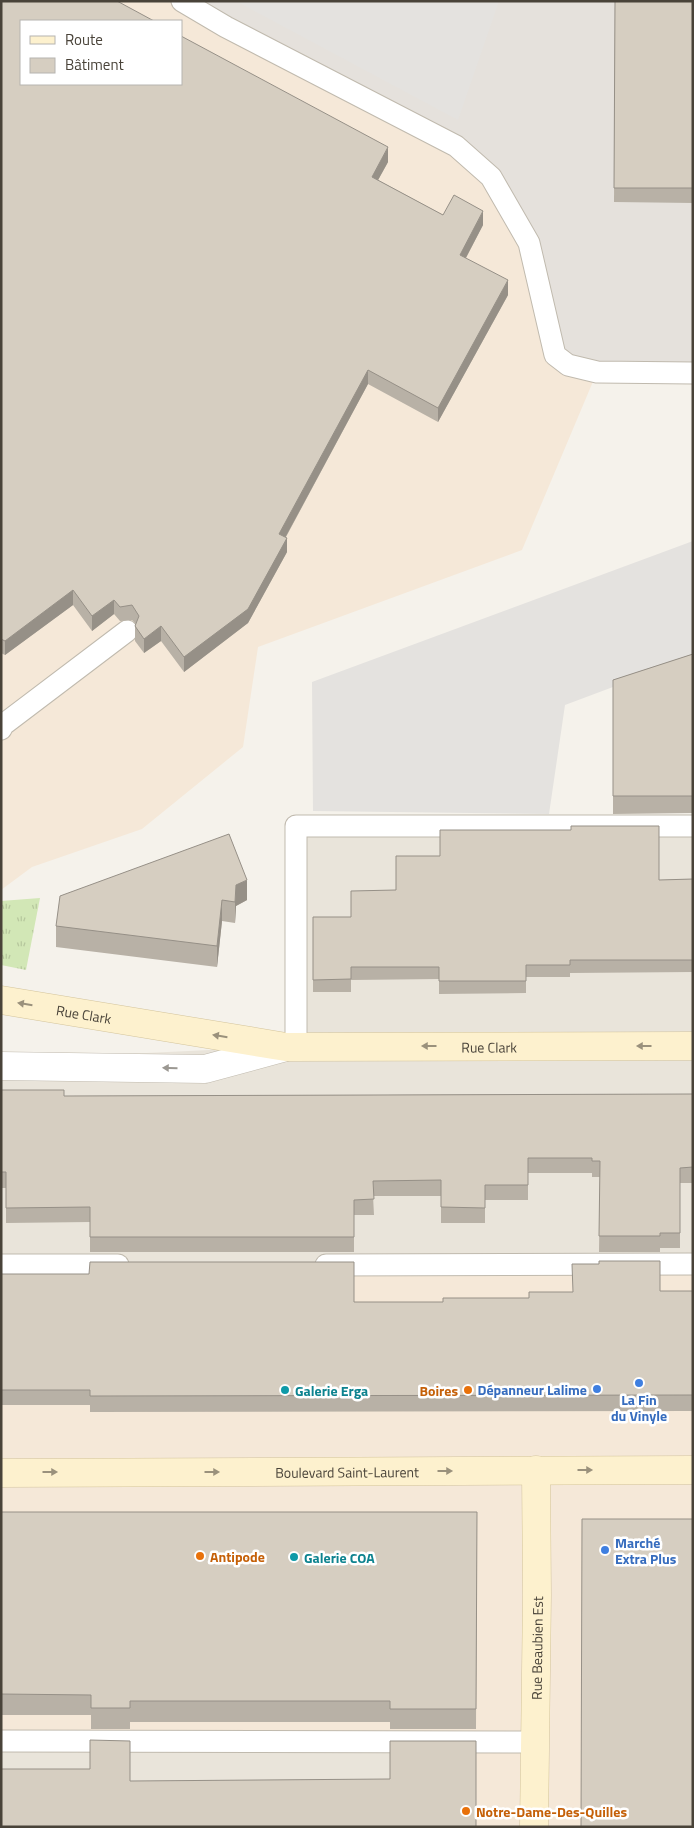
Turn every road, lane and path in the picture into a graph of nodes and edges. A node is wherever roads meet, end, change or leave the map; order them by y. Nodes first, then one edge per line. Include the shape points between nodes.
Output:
1 (182, 1) edge
2 (693, 373) edge
3 (127, 631) dead end
4 (1, 729) edge
5 (693, 826) edge
6 (1, 1000) edge
7 (291, 1046) junction
8 (693, 1046) edge
9 (1, 1066) edge
10 (693, 1264) edge
11 (1, 1265) edge
12 (140, 1265) edge
13 (308, 1265) edge
14 (536, 1470) junction
15 (693, 1470) edge
16 (1, 1472) edge
17 (1, 1740) edge
18 (535, 1742) junction
19 (534, 1827) edge

1 - 2 lane via 456,146 491,178 528,243 555,355 568,366 597,372
3 - 4 lane
5 - 7 lane via 296,826
7 -> 6 main road, Rue Clark
8 -> 7 main road, Rue Clark
7 -> 9 street, Rue Clark via 205,1068
10 - 13 lane
11 - 12 lane
14 -> 15 main road, Boulevard Saint-Laurent
16 -> 14 main road, Boulevard Saint-Laurent
14 - 18 main road, Rue Beaubien Est
17 - 18 lane
18 - 19 main road, Rue Beaubien Est

